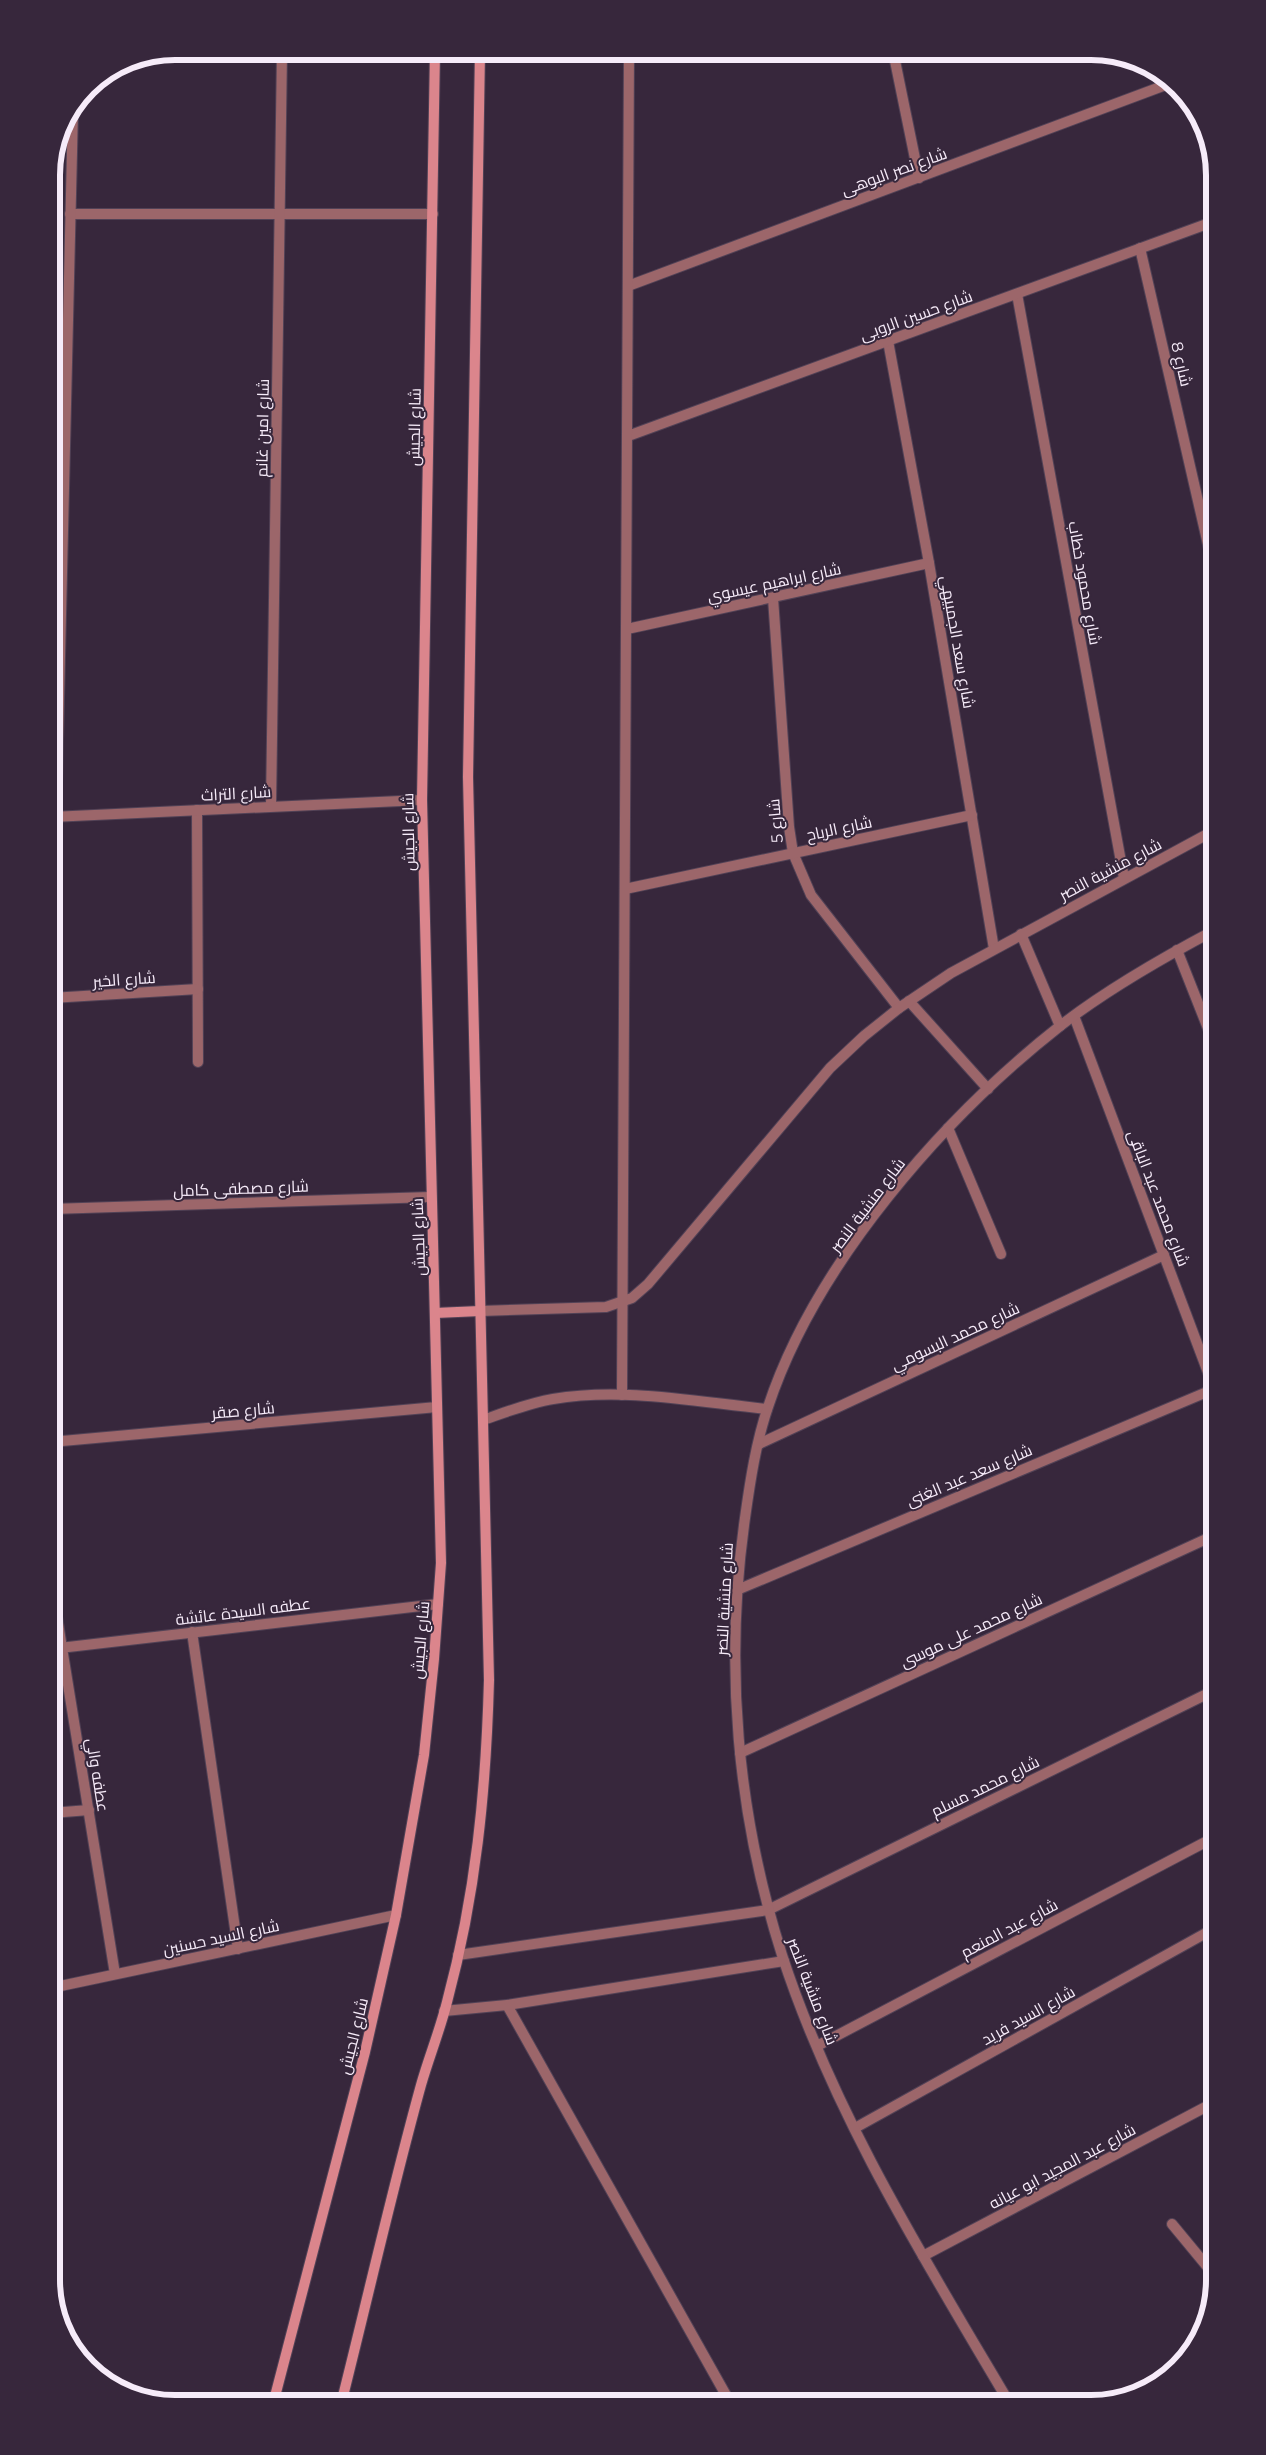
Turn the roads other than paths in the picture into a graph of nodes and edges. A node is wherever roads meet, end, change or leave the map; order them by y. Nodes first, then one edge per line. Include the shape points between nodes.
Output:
1 (282, 60) edge
2 (435, 60) edge
3 (480, 60) edge
4 (629, 60) edge
5 (895, 60) edge
6 (1164, 86) edge
7 (72, 125) edge
8 (919, 178) junction
9 (70, 214) junction
10 (280, 214) junction
11 (432, 214) junction
12 (1206, 224) edge
13 (1140, 248) junction
14 (628, 286) junction
15 (1017, 294) junction
16 (888, 341) junction
17 (628, 436) junction
18 (1206, 536) edge
19 (929, 563) junction
20 (60, 591) edge
21 (772, 598) junction
22 (627, 629) junction
23 (422, 800) junction
24 (271, 806) junction
25 (197, 810) junction
26 (972, 815) junction
27 (60, 817) edge
28 (1206, 835) edge
29 (794, 854) junction
30 (1124, 878) junction
31 (625, 888) junction
32 (1021, 934) junction
33 (1206, 935) edge
34 (994, 949) junction
35 (1177, 950) junction
36 (198, 989) junction
37 (60, 998) edge
38 (909, 1001) junction
39 (900, 1008) junction
40 (1074, 1016) junction
41 (1206, 1023) edge
42 (1060, 1026) junction
43 (198, 1062) dead end
44 (988, 1089) junction
45 (948, 1128) junction
46 (432, 1197) junction
47 (60, 1209) edge
48 (1001, 1254) dead end
49 (1164, 1255) junction
50 (623, 1302) junction
51 (480, 1311) junction
52 (435, 1313) junction
53 (1206, 1368) edge
54 (1206, 1393) edge
55 (622, 1395) junction
56 (437, 1407) junction
57 (767, 1409) junction
58 (483, 1420) junction
59 (60, 1441) edge
60 (759, 1444) junction
61 (1206, 1539) edge
62 (737, 1590) junction
63 (438, 1604) junction
64 (192, 1632) junction
65 (60, 1636) edge
66 (62, 1648) junction
67 (1206, 1694) edge
68 (740, 1753) junction
69 (89, 1810) junction
70 (60, 1812) edge
71 (1206, 1842) edge
72 (768, 1910) junction
73 (396, 1915) junction
74 (1206, 1933) edge
75 (238, 1949) junction
76 (458, 1955) junction
77 (784, 1961) junction
78 (115, 1974) junction
79 (60, 1986) edge
80 (507, 2005) junction
81 (444, 2011) junction
82 (817, 2046) junction
83 (1206, 2107) edge
84 (855, 2128) junction
85 (1172, 2224) dead end
86 (922, 2256) junction
87 (1206, 2265) edge
88 (275, 2395) edge
89 (343, 2395) edge
90 (726, 2395) edge
91 (1005, 2395) edge

1 - 10 street, شارع امين غانم
2 - 11 main road, شارع الجيش
3 - 51 main road via 468,777
4 - 14 street
5 - 8 street
6 - 8 street, شارع نصر البوهى
7 - 9 street
8 - 14 street, شارع نصر البوهى
9 - 10 street
9 - 20 street
10 - 11 street
10 - 24 street, شارع امين غانم
11 - 23 main road, شارع الجيش
12 - 13 street, شارع حسين الروبى
13 - 15 street, شارع حسين الروبى
13 - 18 street, شارع 8
14 - 17 street
15 - 16 street, شارع حسين الروبى
15 - 30 street, شارع محمود خطاب
16 - 17 street, شارع حسين الروبى
16 - 19 street, شارع سعد الجمبيهي
17 - 22 street
19 - 21 street, شارع ابراهيم عيسوي
19 - 26 street, شارع سعد الجمبيهي
21 - 22 street, شارع ابراهيم عيسوي
21 - 29 street, شارع 5 via 789,827
22 - 31 street
23 - 24 street, شارع التراث
23 - 46 main road, شارع الجيش
24 - 25 street, شارع التراث
25 - 27 street, شارع التراث
25 - 36 street
26 - 29 street, شارع الرباح
26 - 34 street, شارع سعد الجمبيهي
28 - 30 street, شارع منشية النصر
29 - 31 street, شارع الرباح
29 - 39 street, شارع 5 via 811,896
30 - 32 street, شارع منشية النصر
31 - 50 street
32 - 34 street, شارع منشية النصر
32 - 42 street
33 - 35 street, شارع منشية النصر
34 - 38 street, شارع منشية النصر
35 - 40 street, شارع منشية النصر
35 - 41 street
36 - 37 street, شارع الخير
36 - 43 street
38 - 39 street, شارع منشية النصر
38 - 44 street
39 - 50 street, شارع منشية النصر via 830,1068 648,1284
40 - 42 street, شارع منشية النصر
40 - 49 street, شارع محمد عبد الباقى
42 - 44 street, شارع منشية النصر
44 - 45 street, شارع منشية النصر
45 - 48 street
45 - 57 street, شارع منشية النصر via 897,1186 851,1248 810,1312
46 - 47 street, شارع مصطفى كامل
46 - 52 main road, شارع الجيش
49 - 53 street, شارع محمد عبد الباقى
49 - 60 street, شارع محمد البسومي
50 - 51 street, شارع منشية النصر via 606,1307
50 - 55 street
51 - 52 main road
51 - 58 main road
52 - 56 main road, شارع الجيش
54 - 62 street, شارع سعد عبد الغنى
55 - 57 street
55 - 58 street via 552,1399
56 - 59 street, شارع صقر
56 - 63 main road, شارع الجيش via 441,1563
57 - 60 street, شارع منشية النصر
58 - 76 main road via 489,1680 487,1754 480,1838
60 - 62 street, شارع منشية النصر via 749,1492
61 - 68 street, شارع محمد على موسى
62 - 68 street, شارع منشية النصر via 736,1699
63 - 64 street, عطفه السيدة عائشة
63 - 73 main road, شارع الجيش via 424,1755
64 - 66 street, عطفه السيدة عائشة
64 - 75 street
65 - 66 street, عطفه والي
66 - 69 street, عطفه والي
67 - 72 street, شارع محمد مسلم
68 - 72 street, شارع منشية النصر via 751,1832
69 - 70 street
69 - 78 street, عطفه والي
71 - 82 street, شارع عبد المنعم
72 - 76 street, شارع محمد مسلم
72 - 77 street, شارع منشية النصر
73 - 75 street, شارع السيد حسنين
73 - 88 main road, شارع الجيش via 365,2052
74 - 84 street, شارع السيد فريد
75 - 78 street, شارع السيد حسنين
76 - 81 main road
77 - 80 street
77 - 82 street, شارع منشية النصر
78 - 79 street, شارع السيد حسنين
80 - 81 street
80 - 90 street
81 - 89 main road via 422,2084
82 - 84 street, شارع منشية النصر
83 - 86 street, شارع عبد المجيد ابو عيانه
84 - 86 street, شارع منشية النصر
85 - 87 street
86 - 91 street, شارع منشية النصر

